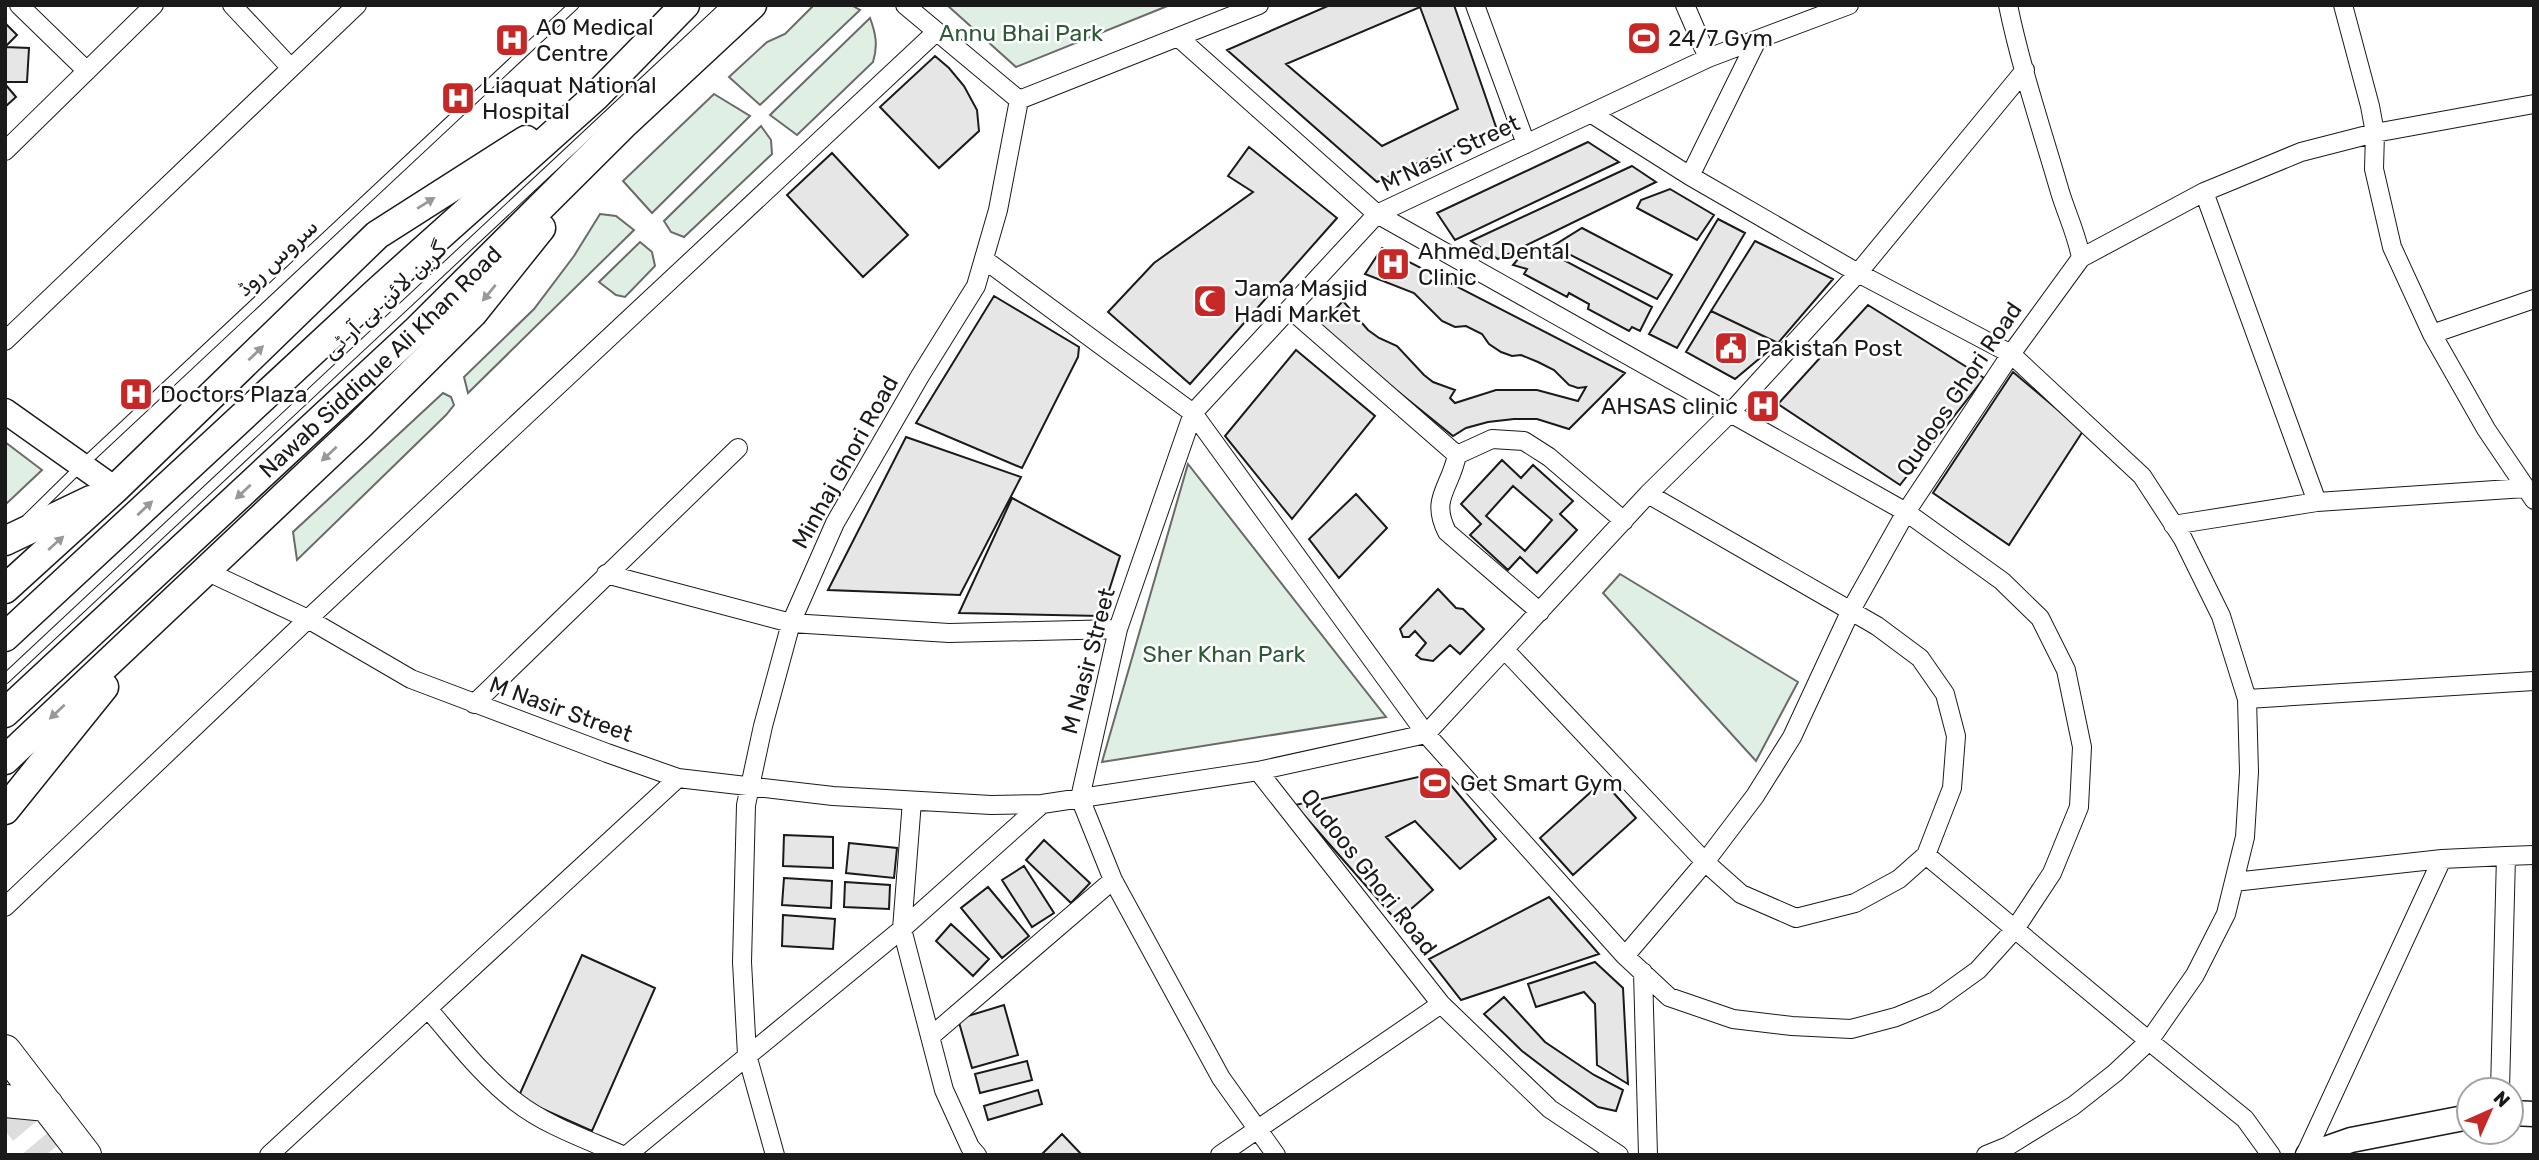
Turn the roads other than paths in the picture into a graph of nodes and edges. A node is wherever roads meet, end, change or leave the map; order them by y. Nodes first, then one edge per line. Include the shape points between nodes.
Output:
1 (19, 5) edge
2 (154, 5) edge
3 (232, 5) edge
4 (356, 5) edge
5 (574, 5) edge
6 (685, 5) edge
7 (726, 5) edge
8 (752, 5) edge
9 (905, 5) edge
10 (1259, 5) edge
11 (1475, 5) edge
12 (1685, 5) edge
13 (1849, 5) edge
14 (2008, 5) edge
15 (2343, 5) edge
16 (936, 32) junction
17 (1178, 37) junction
18 (1757, 40) junction
19 (1708, 58) junction
20 (291, 68) junction
21 (2025, 69) junction
22 (87, 71) junction
23 (596, 96) junction
24 (1019, 100) junction
25 (2534, 104) edge
26 (1592, 114) junction
27 (623, 125) junction
28 (2375, 133) junction
29 (1526, 144) junction
30 (5, 150) edge
31 (1690, 176) junction
32 (2204, 192) junction
33 (1377, 214) junction
34 (2081, 258) junction
35 (985, 260) junction
36 (1858, 273) junction
37 (2534, 299) edge
38 (1290, 309) junction
39 (409, 320) junction
40 (2432, 334) junction
41 (5, 341) edge
42 (2011, 354) junction
43 (5, 411) edge
44 (1731, 412) junction
45 (1193, 413) junction
46 (738, 448) dead end
47 (1457, 455) junction
48 (82, 465) junction
49 (116, 489) junction
50 (1648, 494) junction
51 (2529, 494) edge
52 (2317, 502) junction
53 (1906, 512) junction
54 (1624, 521) junction
55 (2173, 524) junction
56 (6, 540) edge
57 (206, 571) junction
58 (606, 574) junction
59 (5, 589) edge
60 (169, 606) junction
61 (1851, 610) junction
62 (1540, 612) junction
63 (309, 618) junction
64 (791, 623) junction
65 (1118, 628) junction
66 (5, 637) edge
67 (1505, 650) junction
68 (5, 679) edge
69 (2534, 681) edge
70 (2247, 699) junction
71 (474, 704) junction
72 (5, 713) edge
73 (1426, 734) junction
74 (5, 760) edge
75 (1258, 771) junction
76 (678, 778) junction
77 (750, 786) junction
78 (1080, 798) junction
79 (912, 801) junction
80 (1042, 804) junction
81 (5, 810) edge
82 (1926, 855) junction
83 (2534, 855) edge
84 (2505, 856) junction
85 (2442, 859) junction
86 (1705, 862) junction
87 (1113, 880) junction
88 (2234, 882) junction
89 (5, 907) edge
90 (902, 929) junction
91 (2015, 929) junction
92 (1626, 956) junction
93 (1643, 972) junction
94 (1441, 1004) junction
95 (428, 1009) junction
96 (930, 1037) junction
97 (2149, 1041) junction
98 (5, 1051) edge
99 (747, 1055) junction
100 (2500, 1076) edge
101 (5, 1101) edge
102 (47, 1105) junction
103 (2455, 1120) edge
104 (1258, 1129) junction
105 (85, 1155) edge
106 (269, 1155) edge
107 (624, 1155) edge
108 (775, 1155) edge
109 (977, 1155) edge
110 (1220, 1155) edge
111 (1276, 1155) edge
112 (1619, 1155) edge
113 (1648, 1155) edge
114 (1986, 1155) edge
115 (2270, 1155) edge
116 (2306, 1155) edge

1 - 22 street
2 - 22 street
3 - 20 street
4 - 20 street
5 - 48 lane, سروس روڈ
6 - 23 main road, Nawab Siddique Ali Khan Road
7 - 39 lane, گرین لائن بی آر ٹی
8 - 27 main road, Nawab Siddique Ali Khan Road
9 - 16 street
10 - 17 street
11 - 29 street
12 - 19 street
13 - 18 street, M Nasir Street
14 - 21 street
15 - 28 street
16 - 24 street
16 - 63 street
17 - 24 street
17 - 33 street
18 - 19 street, M Nasir Street
18 - 31 street
19 - 26 street, M Nasir Street
20 - 41 street
21 - 34 street
21 - 36 street
22 - 30 street
49 -> 23 main road via 377,235
66 -> 23 main road, Nawab Siddique Ali Khan Road
24 - 35 street, Minhaj Ghori Road
25 - 28 street, Qudoos Ghori Road
26 - 29 street, M Nasir Street
26 - 31 street
27 - 39 main road, Nawab Siddique Ali Khan Road
27 -> 57 main road via 473,313
28 - 32 street, Qudoos Ghori Road via 2301,152
28 - 40 street via 2374,169 2392,247
29 - 33 street, M Nasir Street
31 - 36 street
32 - 34 street, Qudoos Ghori Road
32 - 52 street
33 - 38 street, M Nasir Street
33 - 44 street
34 - 42 street, Qudoos Ghori Road
35 - 45 street
35 - 64 street, Minhaj Ghori Road via 976,286 835,523
36 - 42 street
36 - 44 street
37 - 40 street
38 - 45 street, M Nasir Street
38 - 47 street
39 - 68 lane, گرین لائن بی آر ٹی
39 -> 72 main road, Nawab Siddique Ali Khan Road
40 - 51 street
42 - 53 street, Qudoos Ghori Road
42 - 55 street via 2141,476
43 - 48 street
44 - 50 street
44 - 53 street
45 - 65 street, M Nasir Street
45 - 73 street
46 - 58 street
47 - 54 street via 1492,439 1524,441
47 - 62 street via 1440,501 1447,533
48 - 49 street
48 - 56 lane, سروس روڈ
49 - 56 main road
59 -> 49 main road
50 - 54 street
50 - 61 street
51 - 52 street
52 - 55 street
53 - 61 street, Qudoos Ghori Road
53 - 91 street via 2002,581 2031,609 2066,670 2082,747 2079,807 2052,873
54 - 62 street
55 - 70 street via 2221,616
57 - 60 main road
57 - 63 street, M Nasir Street
58 - 64 street
58 - 71 street
60 -> 74 main road
60 - 81 main road
61 - 82 street via 1920,658 1945,694 1956,736 1952,788
61 - 86 street, Qudoos Ghori Road via 1792,737
62 - 67 street
63 - 71 street, M Nasir Street via 411,679
63 - 89 street
64 - 65 street via 949,633
64 - 77 street, Minhaj Ghori Road
65 - 78 street, M Nasir Street
67 - 73 street
67 - 86 street
69 - 70 street
70 - 88 street via 2245,837
71 - 76 street, M Nasir Street
73 - 75 street
73 - 92 street
75 - 78 street
75 - 94 street, Qudoos Ghori Road
76 - 77 street, M Nasir Street
76 - 95 street
77 - 79 street, M Nasir Street
77 - 99 street, Minhaj Ghori Road via 742,962
78 - 80 street, M Nasir Street
78 - 87 street
79 - 80 street, M Nasir Street
79 - 90 street
80 - 90 street
82 - 86 street via 1899,879 1855,902 1796,918 1741,894
82 - 91 street
83 - 84 street
84 - 85 street
84 - 100 street
85 - 88 street
85 - 116 street
86 - 92 street, Qudoos Ghori Road
87 - 96 street
87 - 104 street via 1222,1078
88 - 97 street via 2226,914 2195,975
90 - 96 street
90 - 99 street
91 - 93 street via 1978,970 1935,1001 1851,1028 1733,1019 1669,997
91 - 97 street
92 - 93 street
93 - 113 street
94 - 104 street
94 - 112 street, Qudoos Ghori Road via 1550,1109
95 - 106 street
95 - 107 street via 517,1103 550,1123
96 - 109 street via 944,1090
97 - 114 street via 2073,1106
97 - 115 street via 2245,1119
98 - 102 highway
99 - 107 street
99 - 108 street, Minhaj Ghori Road
101 - 102 highway
102 - 105 highway
103 - 116 street via 2351,1140
104 - 110 street
104 - 111 street

